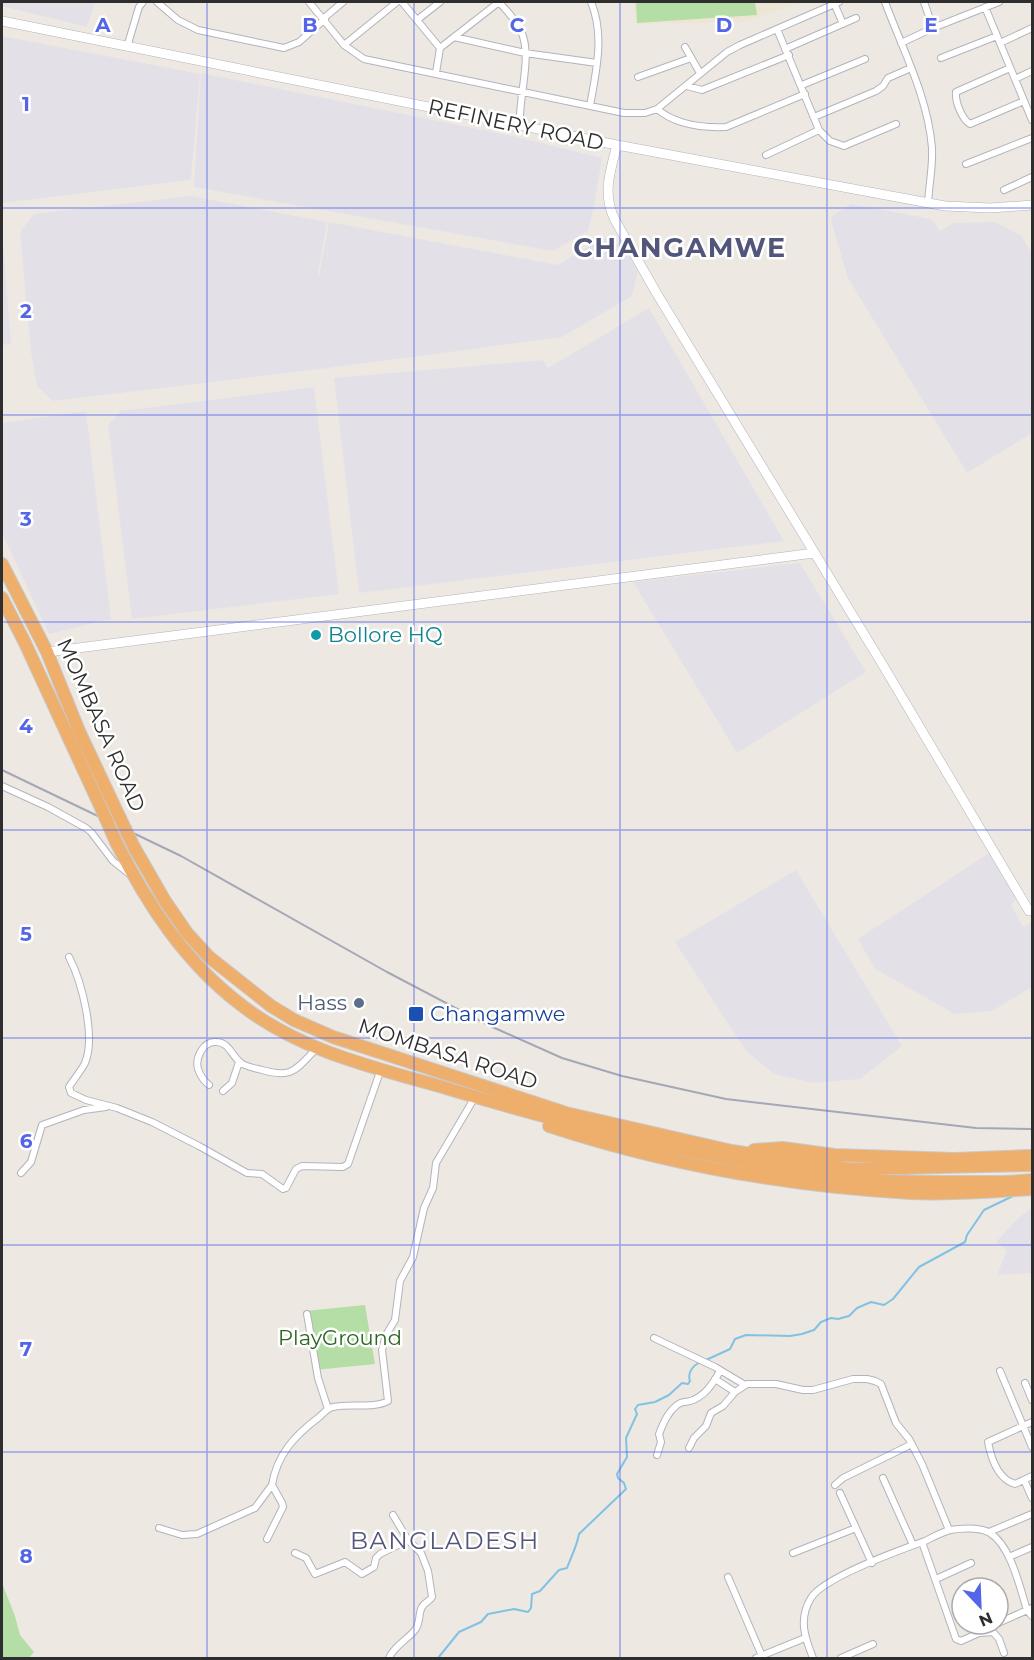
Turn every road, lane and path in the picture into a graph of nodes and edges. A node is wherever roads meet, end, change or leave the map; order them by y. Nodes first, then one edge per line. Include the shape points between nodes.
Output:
1 (143, 2) edge
2 (157, 2) edge
3 (309, 2) edge
4 (343, 2) edge
5 (399, 2) edge
6 (440, 2) edge
7 (499, 2) edge
8 (591, 2) edge
9 (837, 2) edge
10 (885, 2) edge
11 (924, 2) edge
12 (999, 2) edge
13 (985, 7) junction
14 (856, 18) dead end
15 (324, 19) junction
16 (417, 20) junction
17 (2, 21) edge
18 (843, 24) junction
19 (933, 28) junction
20 (1032, 28) edge
21 (777, 29) junction
22 (454, 37) junction
23 (998, 39) junction
24 (901, 43) junction
25 (344, 45) junction
26 (127, 47) junction
27 (685, 47) dead end
28 (440, 48) junction
29 (787, 52) junction
30 (525, 53) junction
31 (690, 57) junction
32 (940, 58) dead end
33 (865, 59) dead end
34 (597, 63) junction
35 (910, 68) junction
36 (1010, 68) junction
37 (1032, 71) edge
38 (436, 73) junction
39 (700, 73) junction
40 (638, 77) dead end
41 (1015, 79) junction
42 (802, 85) junction
43 (687, 86) junction
44 (522, 92) junction
45 (805, 94) junction
46 (1024, 102) junction
47 (590, 106) junction
48 (657, 109) junction
49 (1032, 116) edge
50 (814, 117) junction
51 (519, 124) junction
52 (896, 124) dead end
53 (819, 130) junction
54 (1032, 138) edge
55 (617, 145) junction
56 (766, 155) dead end
57 (966, 164) dead end
58 (1032, 177) edge
59 (1004, 190) dead end
60 (928, 203) junction
61 (1032, 205) edge
62 (814, 553) junction
63 (2, 564) edge
64 (2, 598) edge
65 (47, 652) junction
66 (2, 786) edge
67 (133, 877) junction
68 (1029, 911) dead end
69 (69, 957) dead end
70 (317, 1048) junction
71 (239, 1062) junction
72 (381, 1069) junction
73 (208, 1085) dead end
74 (223, 1091) dead end
75 (475, 1097) junction
76 (498, 1104) junction
77 (109, 1106) junction
78 (732, 1151) junction
79 (1032, 1156) edge
80 (1032, 1165) edge
81 (21, 1173) dead end
82 (1032, 1180) edge
83 (1032, 1189) edge
84 (307, 1314) dead end
85 (654, 1338) dead end
86 (718, 1369) junction
87 (1000, 1371) dead end
88 (715, 1379) junction
89 (1025, 1383) dead end
90 (746, 1385) junction
91 (735, 1392) junction
92 (1032, 1400) edge
93 (328, 1409) junction
94 (1032, 1422) edge
95 (1024, 1426) junction
96 (912, 1444) junction
97 (1032, 1447) edge
98 (689, 1448) dead end
99 (657, 1455) dead end
100 (1032, 1476) edge
101 (884, 1478) dead end
102 (1024, 1480) junction
103 (272, 1485) junction
104 (835, 1485) dead end
105 (840, 1492) dead end
106 (1032, 1498) edge
107 (1032, 1514) edge
108 (393, 1515) dead end
109 (159, 1527) dead end
110 (856, 1528) junction
111 (949, 1530) junction
112 (989, 1532) junction
113 (267, 1539) dead end
114 (408, 1540) junction
115 (921, 1542) junction
116 (914, 1545) junction
117 (1032, 1547) edge
118 (295, 1553) dead end
119 (793, 1553) dead end
120 (1009, 1557) junction
121 (872, 1563) junction
122 (971, 1563) dead end
123 (728, 1577) dead end
124 (936, 1579) junction
125 (1030, 1609) edge
126 (1032, 1616) edge
127 (950, 1618) edge
128 (1010, 1618) edge
129 (956, 1636) edge
130 (972, 1636) edge
131 (996, 1636) edge
132 (805, 1638) junction
133 (873, 1644) dead end
134 (1004, 1653) dead end
135 (759, 1657) edge
136 (390, 1659) edge
137 (813, 1659) edge
138 (841, 1659) edge

1 - 26 street
2 - 15 street via 178,20 198,30 284,48 299,42
3 - 15 street
4 - 15 street
5 - 16 street
5 - 25 street
6 - 16 street
7 - 22 street
7 - 30 street via 522,33
8 - 34 street via 598,27
9 - 18 street
9 - 21 street
10 - 24 street
11 - 19 street
12 - 13 street
13 - 19 street
13 - 23 street
14 - 18 street
15 - 25 street
16 - 28 street
17 - 26 street, REFINERY ROAD
18 - 29 street
19 - 24 street
20 - 23 street
21 - 29 street
21 - 39 street via 740,45
22 - 28 street
22 - 30 street
23 - 32 street
23 - 36 street
24 - 35 street
25 - 38 street via 364,59
26 - 51 street, REFINERY ROAD
27 - 31 street
28 - 38 street
29 - 42 street
29 - 43 street via 702,90
30 - 34 street
30 - 44 street
31 - 39 street
31 - 40 street
33 - 42 street
34 - 47 street
35 - 50 street via 892,75 881,89
35 - 60 street via 932,146
36 - 41 street
36 - 46 street via 956,92 963,117 967,124 973,123
37 - 41 street
38 - 44 street
39 - 43 street
41 - 46 street
42 - 45 street
43 - 48 street
44 - 47 street
44 - 51 street
45 - 48 street via 726,127 687,124 667,118
45 - 50 street
46 - 49 street
47 - 48 street via 624,113
50 - 53 street
51 - 55 street, REFINERY ROAD
52 - 53 street via 844,146 830,141
53 - 56 street
54 - 57 street
55 - 60 street, REFINERY ROAD
55 - 62 street via 606,195 609,208
58 - 59 street
60 - 61 street, REFINERY ROAD via 967,208
62 - 65 street
62 - 68 street
63 - 65 highway, MOMBASA ROAD
64 - 67 highway, MOMBASA ROAD, bridge
65 - 78 highway, MOMBASA ROAD, bridge via 119,816 165,901 209,957 271,1006 333,1037 566,1113
66 - 67 street via 86,828 113,861
67 - 70 highway, MOMBASA ROAD via 183,949 213,981 288,1036
69 - 77 street via 81,986 90,1040 85,1063 69,1089 86,1100
70 - 71 street via 287,1074
70 - 72 highway, MOMBASA ROAD
71 - 73 street via 227,1046 210,1042 197,1063
71 - 74 street via 232,1083
72 - 75 highway, MOMBASA ROAD
72 - 77 street via 348,1164 298,1167 284,1189 262,1174 247,1173 161,1127
75 - 76 highway, MOMBASA ROAD
75 - 93 street via 436,1163 433,1188 424,1208 413,1257 400,1281 395,1320 382,1350 388,1401
76 - 82 highway, MOMBASA ROAD via 669,1149 816,1174 921,1182
76 - 83 highway via 600,1143 770,1179 912,1193
77 - 81 street via 42,1125 33,1158
78 - 79 highway via 783,1148 834,1155 954,1159
78 - 80 highway, MOMBASA ROAD via 850,1169
84 - 93 street via 318,1378
85 - 86 street
86 - 88 street
86 - 90 street
87 - 95 street
88 - 91 street
88 - 99 street via 702,1395 671,1410 658,1434 661,1444
89 - 92 street
90 - 91 street
90 - 96 street via 776,1384 813,1390 854,1379 875,1381 881,1384 896,1423
91 - 98 street via 723,1407 711,1413
93 - 103 street via 285,1449
94 - 95 street
95 - 97 street
95 - 102 street via 988,1442 1001,1475 1012,1484
96 - 104 street
96 - 111 street
100 - 102 street
101 - 116 street
102 - 106 street
103 - 109 street via 255,1508 200,1533 182,1535
103 - 113 street via 283,1507
105 - 110 street
107 - 112 street
108 - 114 street
110 - 119 street
110 - 121 street
111 - 112 street
111 - 115 street
112 - 120 street
114 - 118 street via 380,1554 375,1565 362,1574 346,1563 315,1574 306,1558
114 - 136 street via 424,1562 432,1596 422,1608 417,1627 395,1648
115 - 116 street
115 - 124 street
116 - 121 street
117 - 120 street
120 - 125 street
121 - 132 street via 814,1594 803,1618
122 - 124 street
123 - 135 street
124 - 127 street
125 - 126 street
125 - 128 street
129 - 130 street via 958,1641
131 - 134 street
132 - 135 street
132 - 137 street
133 - 138 street

